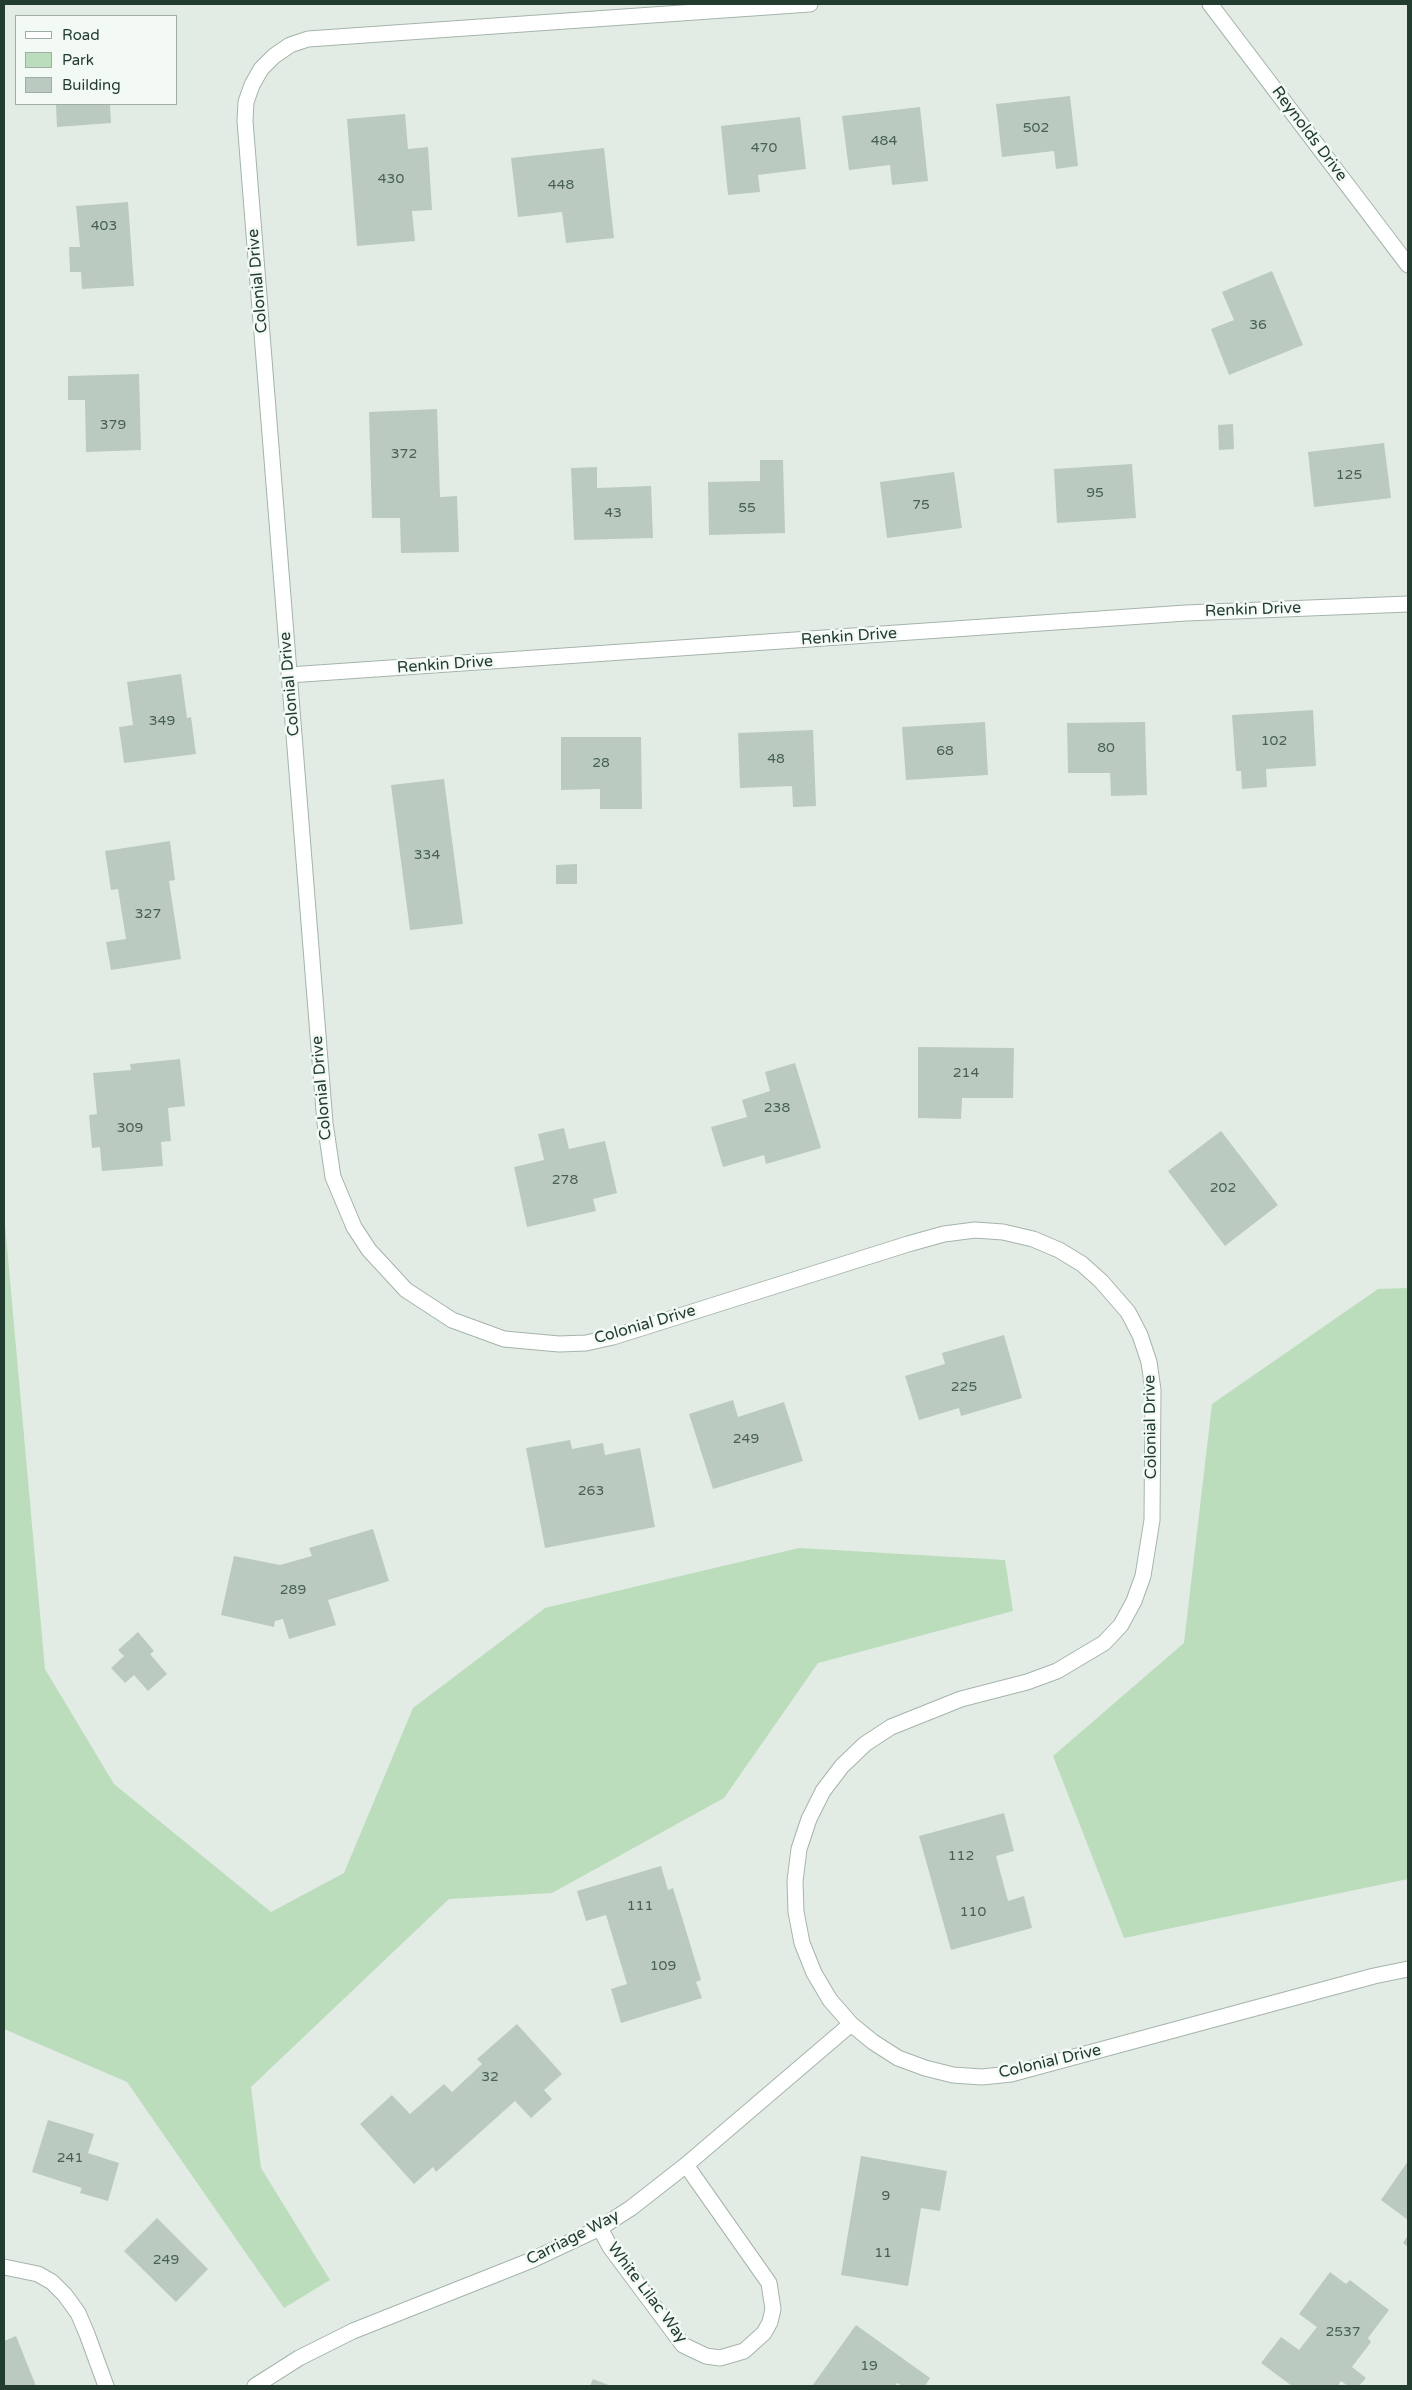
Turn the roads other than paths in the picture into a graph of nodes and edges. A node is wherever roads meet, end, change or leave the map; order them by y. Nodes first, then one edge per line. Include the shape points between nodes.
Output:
1 (810, 4) edge
2 (1210, 4) edge
3 (1408, 265) edge
4 (1408, 604) edge
5 (289, 675) junction
6 (1408, 1969) edge
7 (851, 2024) junction
8 (686, 2165) junction
9 (600, 2228) junction
10 (4, 2267) edge
11 (106, 2386) edge
12 (255, 2386) edge

1 - 5 street, Colonial Drive via 308,40 290,45 261,69 246,102 245,121
2 - 3 street, Reynolds Drive
4 - 5 street, Renkin Drive via 1186,613
5 - 7 street, Colonial Drive via 328,1150 334,1177 354,1227 369,1250 406,1290 452,1320 504,1339 531,1343 586,1342 908,1244 975,1230 1033,1239 1060,1250 1082,1264 1116,1295 1140,1335 1149,1362 1152,1390 1152,1520 1143,1576 1120,1625 1104,1643 1057,1671 961,1699 892,1727 865,1744 842,1766 823,1791 809,1819 799,1849 794,1880 802,1944 826,1993
6 - 7 street, Colonial Drive via 1364,1978 1011,2074 953,2075 925,2068 898,2058
7 - 8 street, Carriage Way
8 - 9 street, Carriage Way
8 - 9 street, White Lilac Way via 769,2283 773,2309 770,2322 764,2333 744,2351 732,2356 713,2357 694,2352 683,2344 619,2259
9 - 12 street, Carriage Way via 532,2260 353,2331 299,2358
10 - 11 street via 38,2274 66,2295 78,2313

